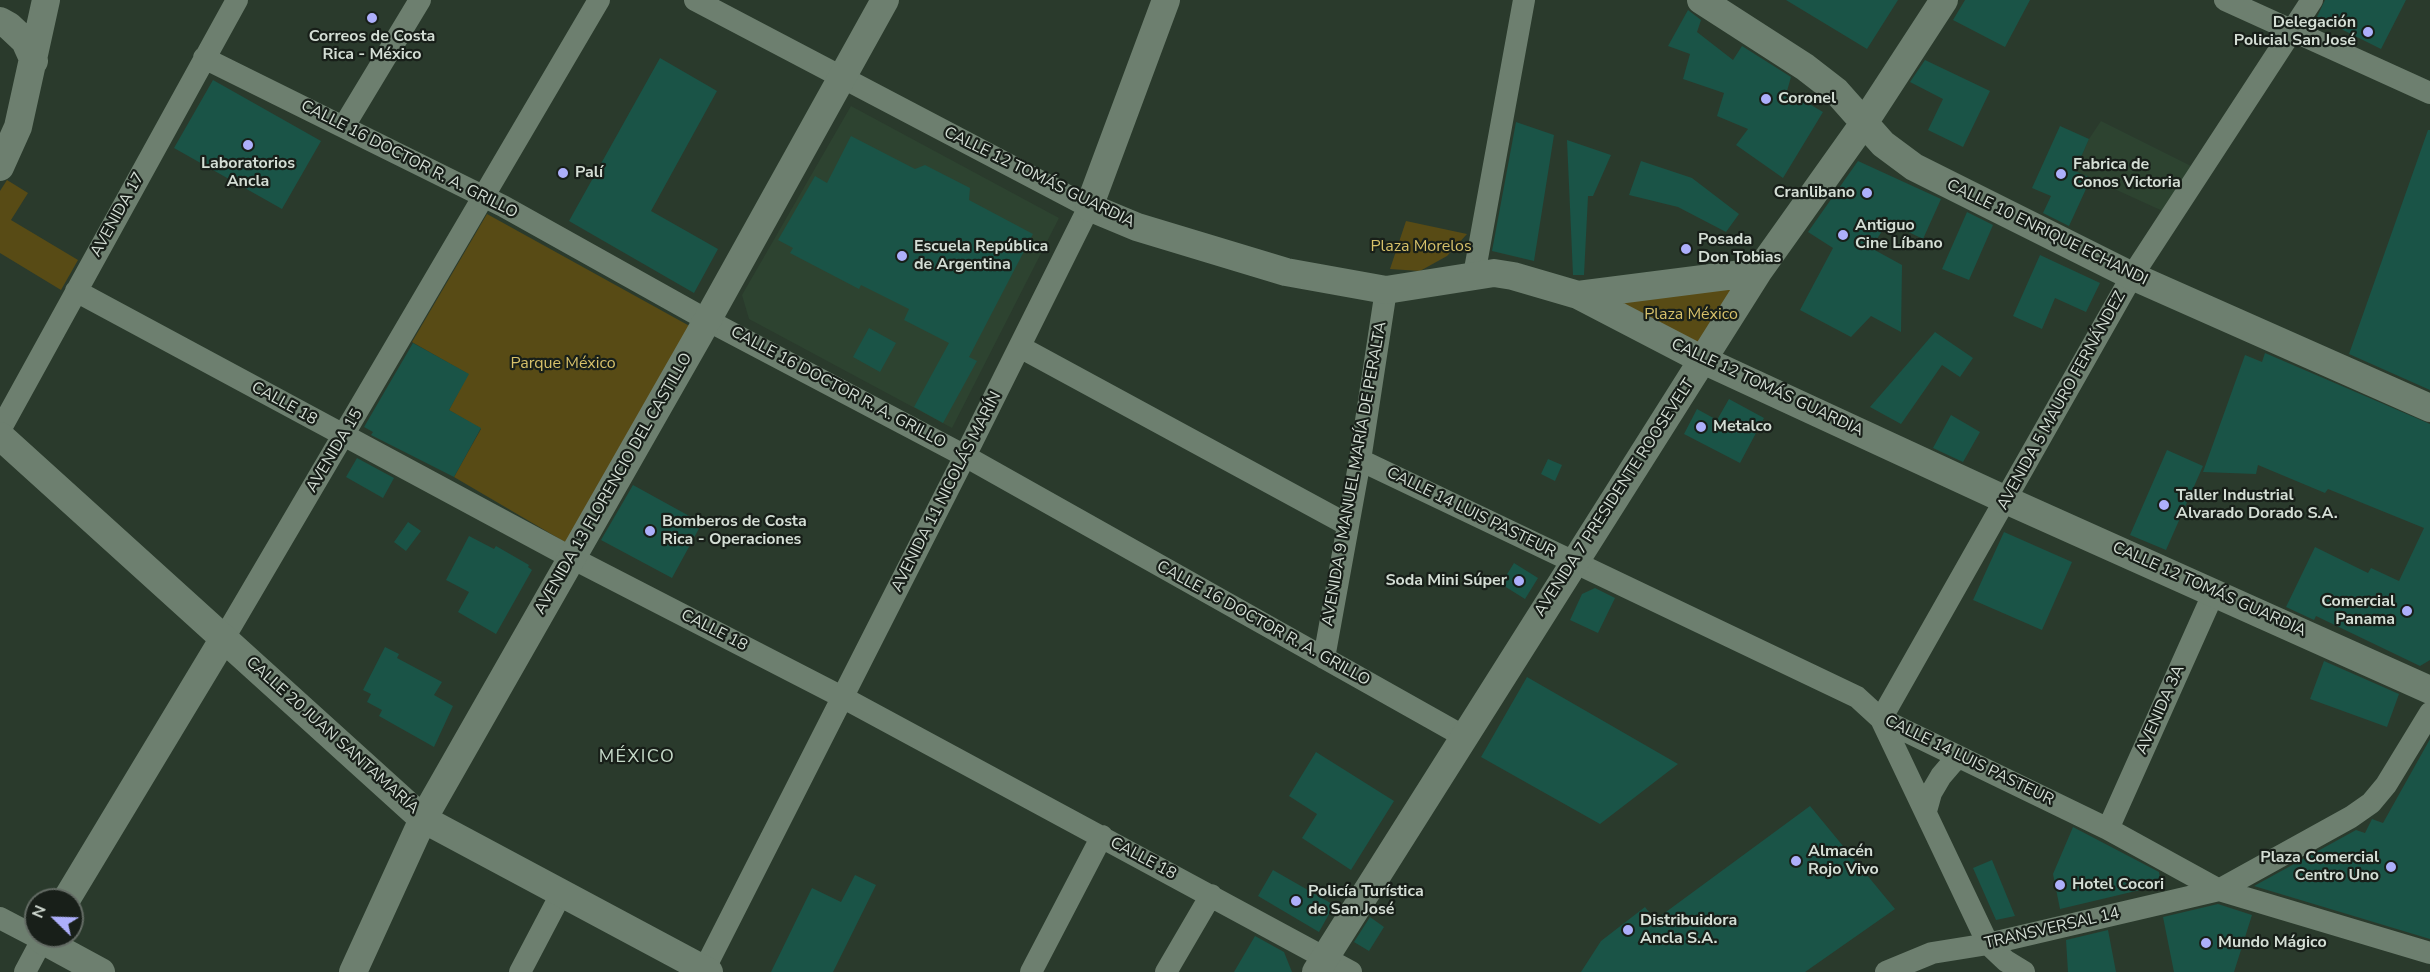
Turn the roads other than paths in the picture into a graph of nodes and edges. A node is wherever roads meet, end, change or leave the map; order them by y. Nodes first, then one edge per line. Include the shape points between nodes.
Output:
1 (46, 0) edge
2 (237, 0) edge
3 (420, 0) edge
4 (599, 0) edge
5 (696, 0) edge
6 (885, 0) edge
7 (1166, 0) edge
8 (1524, 0) edge
9 (1701, 0) edge
10 (1944, 0) edge
11 (2225, 0) edge
12 (2312, 0) edge
13 (0, 21) edge
14 (2293, 29) junction
15 (204, 58) junction
16 (34, 61) junction
17 (843, 78) junction
18 (2430, 93) edge
19 (1864, 123) junction
20 (344, 126) junction
21 (0, 166) edge
22 (484, 196) junction
23 (1089, 207) junction
24 (1758, 272) junction
25 (1474, 275) junction
26 (2132, 276) junction
27 (1386, 290) junction
28 (76, 291) junction
29 (1578, 296) junction
30 (707, 320) junction
31 (1020, 347) junction
32 (1703, 360) junction
33 (2430, 408) edge
34 (0, 430) edge
35 (0, 436) edge
36 (344, 437) junction
37 (965, 456) junction
38 (1360, 460) junction
39 (2006, 500) junction
40 (1348, 525) junction
41 (572, 558) junction
42 (1574, 562) junction
43 (2214, 592) junction
44 (224, 638) junction
45 (1324, 658) junction
46 (2430, 690) edge
47 (843, 697) junction
48 (2430, 713) edge
49 (1881, 719) junction
50 (1463, 736) junction
51 (1962, 758) junction
52 (1926, 811) junction
53 (423, 819) junction
54 (2108, 829) junction
55 (1102, 836) junction
56 (73, 888) edge
57 (2219, 890) junction
58 (561, 894) junction
59 (1211, 895) junction
60 (0, 918) edge
61 (24, 929) edge
62 (1989, 944) junction
63 (38, 948) edge
64 (60, 948) edge
65 (2430, 953) edge
66 (1320, 965) edge
67 (705, 971) edge
68 (25, 972) edge
69 (100, 972) edge
70 (352, 972) edge
71 (520, 972) edge
72 (1031, 972) edge
73 (1166, 972) edge
74 (1351, 972) edge
75 (1886, 972) edge
76 (2024, 972) edge

1 - 16 street
2 - 15 street, AVENIDA 17
3 - 20 street
4 - 22 street, AVENIDA 15
5 - 17 street, CALLE 12 TOMÁS GUARDIA
6 - 17 street, AVENIDA 13 FLORENCIO DEL CASTILLO
7 - 23 street, AVENIDA 11 NICOLÁS MARÍN
8 - 25 street
9 - 19 street, CALLE 10 ENRIQUE ECHANDI via 1805,67 1836,91
10 - 19 street, AVENIDA 7 PRESIDENTE ROOSEVELT
11 - 14 street
12 - 14 street, AVENIDA 5 MAURO FERNÁNDEZ
13 - 16 street via 25,41
14 - 18 street
14 - 26 street, AVENIDA 5 MAURO FERNÁNDEZ
15 - 20 street, CALLE 16 DOCTOR R. A. GRILLO
15 - 28 street, AVENIDA 17
16 - 21 street via 18,127
17 - 23 street, CALLE 12 TOMÁS GUARDIA
17 - 30 street, AVENIDA 13 FLORENCIO DEL CASTILLO
19 - 24 street, AVENIDA 7 PRESIDENTE ROOSEVELT
19 - 26 street, CALLE 10 ENRIQUE ECHANDI via 1883,144 1914,167
20 - 22 street, CALLE 16 DOCTOR R. A. GRILLO
22 - 30 street, CALLE 16 DOCTOR R. A. GRILLO
22 - 36 street, AVENIDA 15
23 - 27 street, CALLE 12 TOMÁS GUARDIA via 1137,227 1286,272
23 - 31 street, AVENIDA 11 NICOLÁS MARÍN
24 - 29 street
24 - 32 street, AVENIDA 7 PRESIDENTE ROOSEVELT
25 - 27 street, CALLE 12 TOMÁS GUARDIA
25 - 29 street, CALLE 12 TOMÁS GUARDIA via 1513,276
26 - 33 street, CALLE 10 ENRIQUE ECHANDI
26 - 39 street, AVENIDA 5 MAURO FERNÁNDEZ
27 - 38 street, AVENIDA 9 MANUEL MARÍA DE PERALTA
28 - 34 street, AVENIDA 17
28 - 36 street, CALLE 18
29 - 32 street, CALLE 12 TOMÁS GUARDIA
30 - 37 street, CALLE 16 DOCTOR R. A. GRILLO
30 - 41 street, AVENIDA 13 FLORENCIO DEL CASTILLO
31 - 37 street, AVENIDA 11 NICOLÁS MARÍN
31 - 40 street
32 - 39 street, CALLE 12 TOMÁS GUARDIA
32 - 42 street, AVENIDA 7 PRESIDENTE ROOSEVELT
35 - 44 street, CALLE 20 JUAN SANTAMARÍA
36 - 41 street, CALLE 18
36 - 44 street, AVENIDA 15
37 - 45 street, CALLE 16 DOCTOR R. A. GRILLO
37 - 47 street, AVENIDA 11 NICOLÁS MARÍN
38 - 40 street, AVENIDA 9 MANUEL MARÍA DE PERALTA
38 - 42 street, CALLE 14 LUIS PASTEUR
39 - 43 street, CALLE 12 TOMÁS GUARDIA
39 - 49 street, AVENIDA 5 MAURO FERNÁNDEZ
40 - 45 street, AVENIDA 9 MANUEL MARÍA DE PERALTA
41 - 47 street, CALLE 18
41 - 53 street, AVENIDA 13 FLORENCIO DEL CASTILLO
42 - 49 street, CALLE 14 LUIS PASTEUR via 1857,696
42 - 50 street, AVENIDA 7 PRESIDENTE ROOSEVELT
43 - 46 street, CALLE 12 TOMÁS GUARDIA
43 - 54 street, AVENIDA 3A
44 - 53 street, CALLE 20 JUAN SANTAMARÍA
44 - 56 street, AVENIDA 15
45 - 50 street, CALLE 16 DOCTOR R. A. GRILLO
47 - 55 street, CALLE 18
47 - 67 street, AVENIDA 11 NICOLÁS MARÍN
48 - 57 street via 2386,785 2371,802
49 - 51 street, CALLE 14 LUIS PASTEUR
49 - 52 street
50 - 66 street, AVENIDA 7 PRESIDENTE ROOSEVELT
51 - 52 street via 1941,776
51 - 54 street, CALLE 14 LUIS PASTEUR
52 - 62 street
53 - 58 street, CALLE 20 JUAN SANTAMARÍA
53 - 70 street, AVENIDA 13 FLORENCIO DEL CASTILLO
54 - 57 street, CALLE 14 LUIS PASTEUR
55 - 59 street, CALLE 18
55 - 72 street
57 - 62 street, TRANSVERSAL 14
57 - 65 street, CALLE 14 LUIS PASTEUR
58 - 67 street, CALLE 20 JUAN SANTAMARÍA
58 - 71 street
59 - 66 street, CALLE 18
59 - 73 street
60 - 61 street
62 - 75 street, TRANSVERSAL 14 via 1932,953
62 - 76 street
63 - 68 street
64 - 69 street
66 - 74 street, CALLE 18

